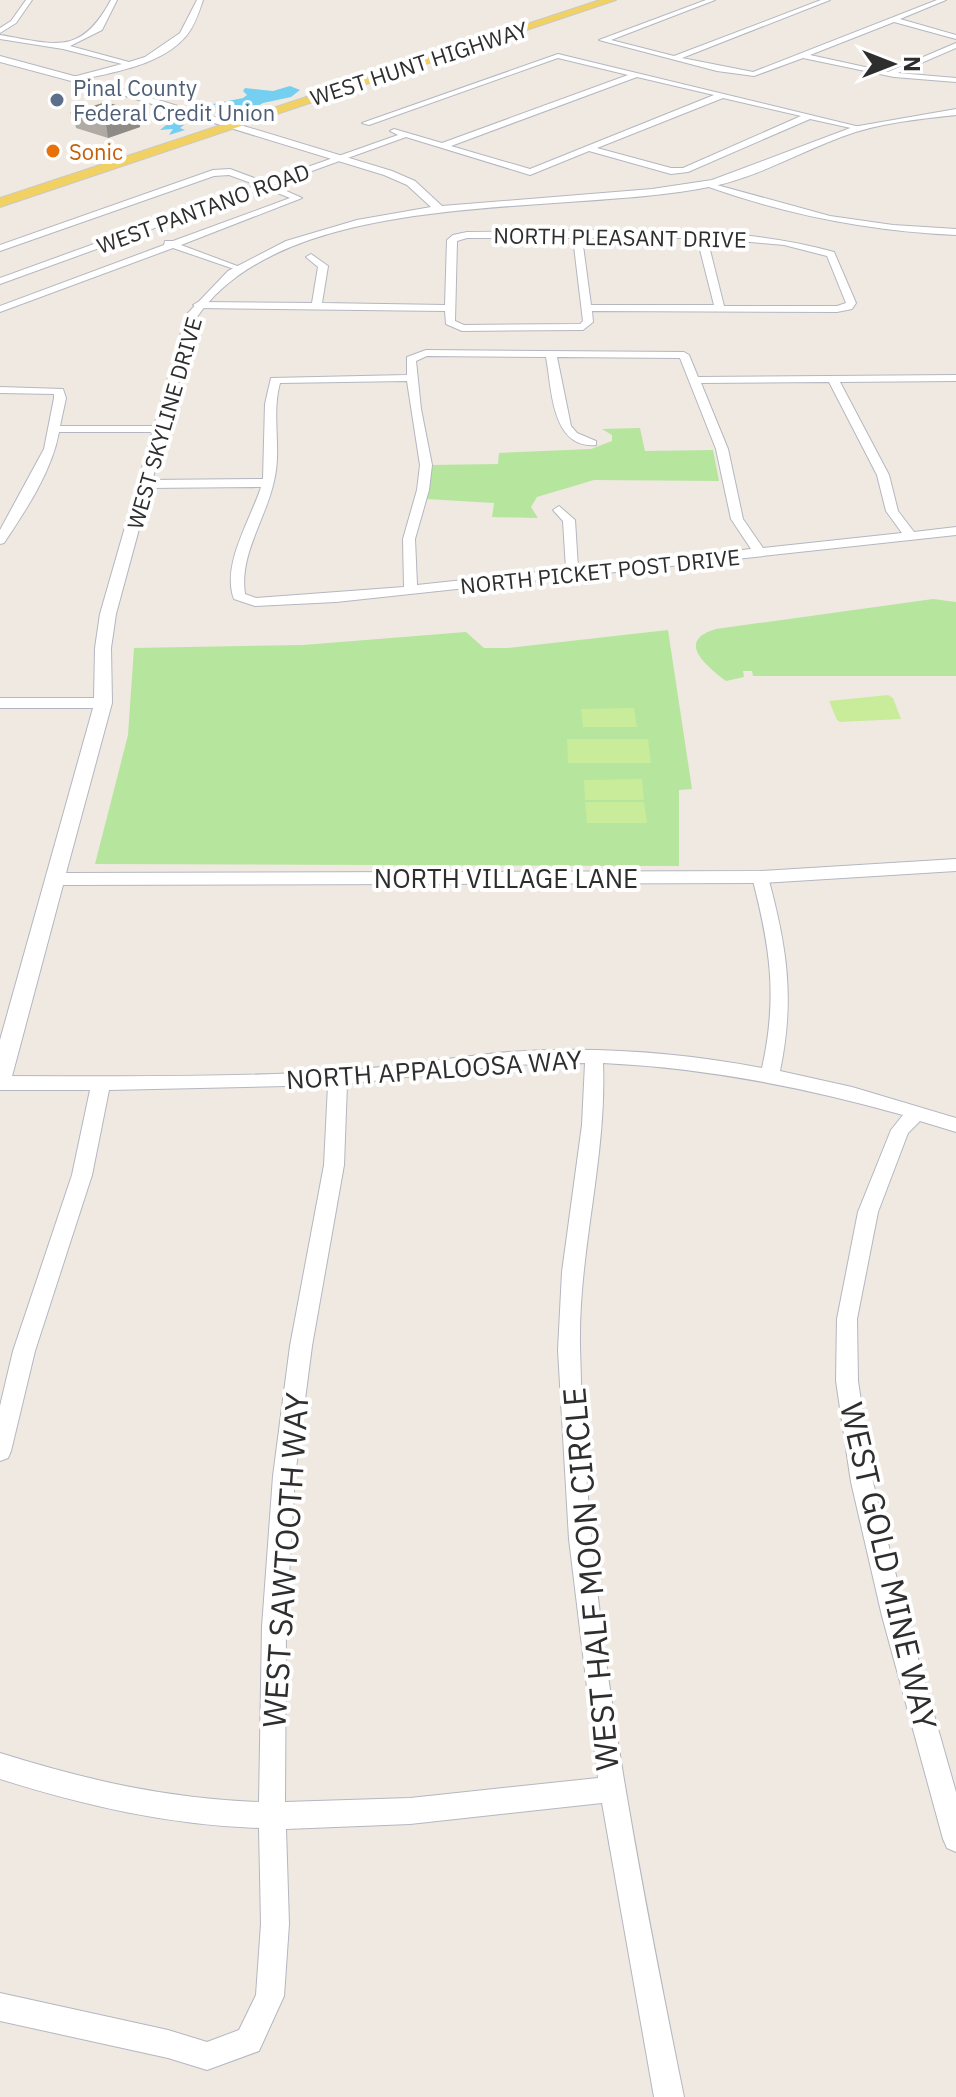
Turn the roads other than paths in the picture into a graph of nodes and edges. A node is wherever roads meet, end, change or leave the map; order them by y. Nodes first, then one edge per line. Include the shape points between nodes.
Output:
1 (29, 0) edge
2 (114, 0) edge
3 (200, 0) edge
4 (611, 0) edge
5 (712, 0) edge
6 (827, 0) edge
7 (941, 1) edge
8 (956, 4) edge
9 (895, 20) junction
10 (0, 34) edge
11 (956, 37) edge
12 (956, 45) edge
13 (63, 47) junction
14 (805, 56) junction
15 (675, 58) junction
16 (2, 60) edge
17 (126, 63) junction
18 (717, 69) junction
19 (638, 74) junction
20 (704, 74) dead end
21 (888, 74) junction
22 (76, 79) junction
23 (691, 79) dead end
24 (956, 80) edge
25 (678, 84) junction
26 (102, 88) junction
27 (722, 95) junction
28 (956, 112) edge
29 (809, 116) junction
30 (217, 125) junction
31 (860, 128) junction
32 (405, 135) junction
33 (442, 146) junction
34 (590, 149) junction
35 (339, 158) junction
36 (326, 163) junction
37 (266, 184) junction
38 (709, 184) junction
39 (401, 192) dead end
40 (410, 200) dead end
41 (0, 203) edge
42 (442, 212) junction
43 (418, 214) junction
44 (93, 215) junction
45 (108, 220) dead end
46 (122, 226) dead end
47 (137, 231) junction
48 (802, 231) dead end
49 (577, 235) junction
50 (701, 235) junction
51 (951, 235) edge
52 (149, 236) dead end
53 (161, 240) dead end
54 (786, 244) junction
55 (173, 245) junction
56 (0, 248) edge
57 (311, 257) dead end
58 (237, 269) junction
59 (0, 281) edge
60 (198, 305) junction
61 (316, 308) junction
62 (451, 308) junction
63 (586, 308) junction
64 (0, 309) edge
65 (720, 309) junction
66 (551, 354) junction
67 (413, 378) junction
68 (832, 378) junction
69 (956, 378) edge
70 (696, 380) junction
71 (0, 390) edge
72 (56, 429) junction
73 (161, 429) junction
74 (592, 443) dead end
75 (268, 483) junction
76 (146, 484) junction
77 (559, 510) dead end
78 (956, 531) edge
79 (911, 536) junction
80 (0, 540) edge
81 (761, 554) junction
82 (573, 575) junction
83 (411, 591) junction
84 (0, 703) edge
85 (103, 703) junction
86 (956, 865) edge
87 (760, 877) junction
88 (55, 879) junction
89 (594, 1056) junction
90 (770, 1075) junction
91 (338, 1078) junction
92 (0, 1081) edge
93 (101, 1083) junction
94 (917, 1112) junction
95 (956, 1125) edge
96 (0, 1451) edge
97 (0, 1766) edge
98 (946, 1771) edge
99 (611, 1789) junction
100 (272, 1815) junction
101 (956, 1839) edge
102 (0, 2007) edge
103 (669, 2097) edge

1 - 10 street
2 - 13 street via 99,28
3 - 17 street via 189,27 175,42
4 - 30 main road, WEST HUNT HIGHWAY
5 - 15 street via 603,40
6 - 15 street
7 - 8 street
7 - 9 street
9 - 11 street
9 - 14 street
10 - 13 street
12 - 21 street
13 - 17 street
14 - 18 street via 752,74
14 - 21 street
15 - 18 street
16 - 22 street
17 - 22 street
18 - 20 street
19 - 25 street
19 - 32 street via 558,56 366,123
19 - 33 street
21 - 24 street
22 - 26 street
23 - 25 street
25 - 27 street
26 - 30 street
26 - 30 street via 160,111
27 - 29 street
27 - 34 street
28 - 31 street, WEST SKYLINE DRIVE
29 - 31 street
29 - 34 street via 677,171
30 - 35 street
30 - 36 street
30 - 41 main road, WEST HUNT HIGHWAY
31 - 38 street, WEST SKYLINE DRIVE
32 - 33 street
32 - 35 street, WEST PANTANO ROAD
33 - 34 street via 530,172
35 - 36 street, WEST PANTANO ROAD
35 - 42 street via 411,183
36 - 37 street, WEST PANTANO ROAD
36 - 39 street
37 - 44 street via 221,172
37 - 47 street, WEST PANTANO ROAD
37 - 55 street via 298,198
38 - 42 street, WEST SKYLINE DRIVE
38 - 51 street via 815,220
40 - 43 street
42 - 43 street, WEST SKYLINE DRIVE
43 - 58 street, WEST SKYLINE DRIVE via 322,232
44 - 45 street
44 - 56 street
46 - 47 street
47 - 52 street
47 - 59 street, WEST PANTANO ROAD
48 - 54 street
49 - 50 street, NORTH PLEASANT DRIVE
49 - 62 street, NORTH PLEASANT DRIVE via 456,237
49 - 63 street
50 - 54 street, NORTH PLEASANT DRIVE
50 - 65 street
53 - 55 street
54 - 65 street, NORTH PLEASANT DRIVE via 831,254 851,303 848,307
55 - 58 street
55 - 64 street
57 - 61 street via 323,266
58 - 60 street, WEST SKYLINE DRIVE
60 - 61 street
60 - 73 street, WEST SKYLINE DRIVE
61 - 62 street
62 - 63 street via 454,326 583,327 588,322
63 - 65 street
66 - 67 street via 417,354 411,359
66 - 70 street via 684,355
66 - 74 street via 565,427
67 - 75 street via 275,380
67 - 83 street via 426,465 409,539
68 - 69 street
68 - 70 street
68 - 79 street via 883,475 892,511
70 - 81 street via 722,449 737,519
71 - 72 street via 59,391
72 - 73 street
72 - 80 street via 36,481
73 - 76 street, WEST SKYLINE DRIVE
75 - 76 street
75 - 83 street, NORTH PICKET POST DRIVE via 236,588 239,596 255,602
76 - 85 street, WEST SKYLINE DRIVE via 104,633
77 - 82 street via 569,520
78 - 79 street, NORTH PICKET POST DRIVE
79 - 81 street, NORTH PICKET POST DRIVE
81 - 82 street, NORTH PICKET POST DRIVE
82 - 83 street, NORTH PICKET POST DRIVE
84 - 85 street
85 - 88 street, WEST SKYLINE DRIVE
86 - 87 street, NORTH VILLAGE LANE
87 - 88 street, NORTH VILLAGE LANE
87 - 90 street via 780,951 783,985 781,1031
88 - 92 street, WEST SKYLINE DRIVE
89 - 90 street, NORTH APPALOOSA WAY via 705,1063
89 - 91 street, NORTH APPALOOSA WAY via 530,1057
89 - 99 street, WEST HALF MOON CIRCLE via 596,1096 581,1196 569,1346 586,1608
90 - 94 street, NORTH APPALOOSA WAY
91 - 93 street, NORTH APPALOOSA WAY
91 - 100 street, WEST SAWTOOTH WAY via 334,1165 284,1476 274,1627
92 - 93 street, NORTH APPALOOSA WAY
93 - 96 street via 82,1175 24,1351
94 - 95 street, NORTH APPALOOSA WAY
94 - 98 street, WEST GOLD MINE WAY via 900,1130 868,1212 847,1319 847,1381 866,1497
97 - 100 street via 118,1799
98 - 101 street, WEST GOLD MINE WAY
99 - 100 street via 497,1805
99 - 103 street, WEST HALF MOON CIRCLE
100 - 102 street, WEST SAWTOOTH WAY via 275,1924 270,1996 249,2041 207,2056

